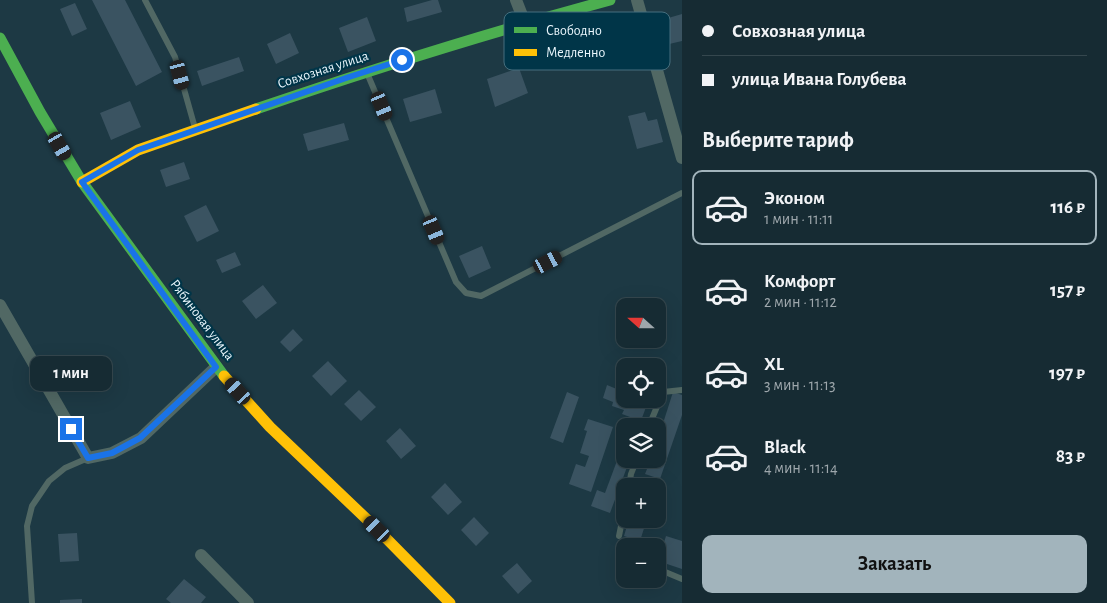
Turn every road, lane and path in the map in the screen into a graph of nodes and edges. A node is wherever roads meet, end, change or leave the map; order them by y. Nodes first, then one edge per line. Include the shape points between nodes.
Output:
1 (145, 0) edge
2 (516, 0) edge
3 (610, 0) edge
4 (521, 12) edge
5 (566, 12) edge
6 (504, 30) edge
7 (0, 38) edge
8 (657, 70) edge
9 (366, 71) junction
10 (195, 129) junction
11 (682, 158) edge
12 (82, 182) junction
13 (682, 193) edge
14 (0, 305) edge
15 (216, 367) junction
16 (682, 390) edge
17 (653, 418) edge
18 (88, 458) junction
19 (621, 528) edge
20 (619, 536) dead end
21 (201, 555) dead end
22 (666, 572) edge
23 (682, 579) edge
24 (445, 602) edge
25 (32, 603) edge
26 (248, 603) edge

1 - 10 lane via 175,57
2 - 4 street
3 - 5 main road, Совхозная улица
6 - 9 main road, Совхозная улица
7 - 12 main road, Рябиновая улица
8 - 11 street
9 - 10 main road, Совхозная улица
9 - 13 lane via 456,282 466,293 481,296
10 - 12 main road, Совхозная улица via 138,150
12 - 15 main road, Рябиновая улица
14 - 18 street
15 - 18 street via 140,438 112,453
15 - 24 main road, Рябиновая улица via 270,426 377,529
16 - 17 lane via 663,392
18 - 25 lane via 65,468 50,481 32,506 27,526
19 - 20 lane
21 - 26 street
22 - 23 lane

